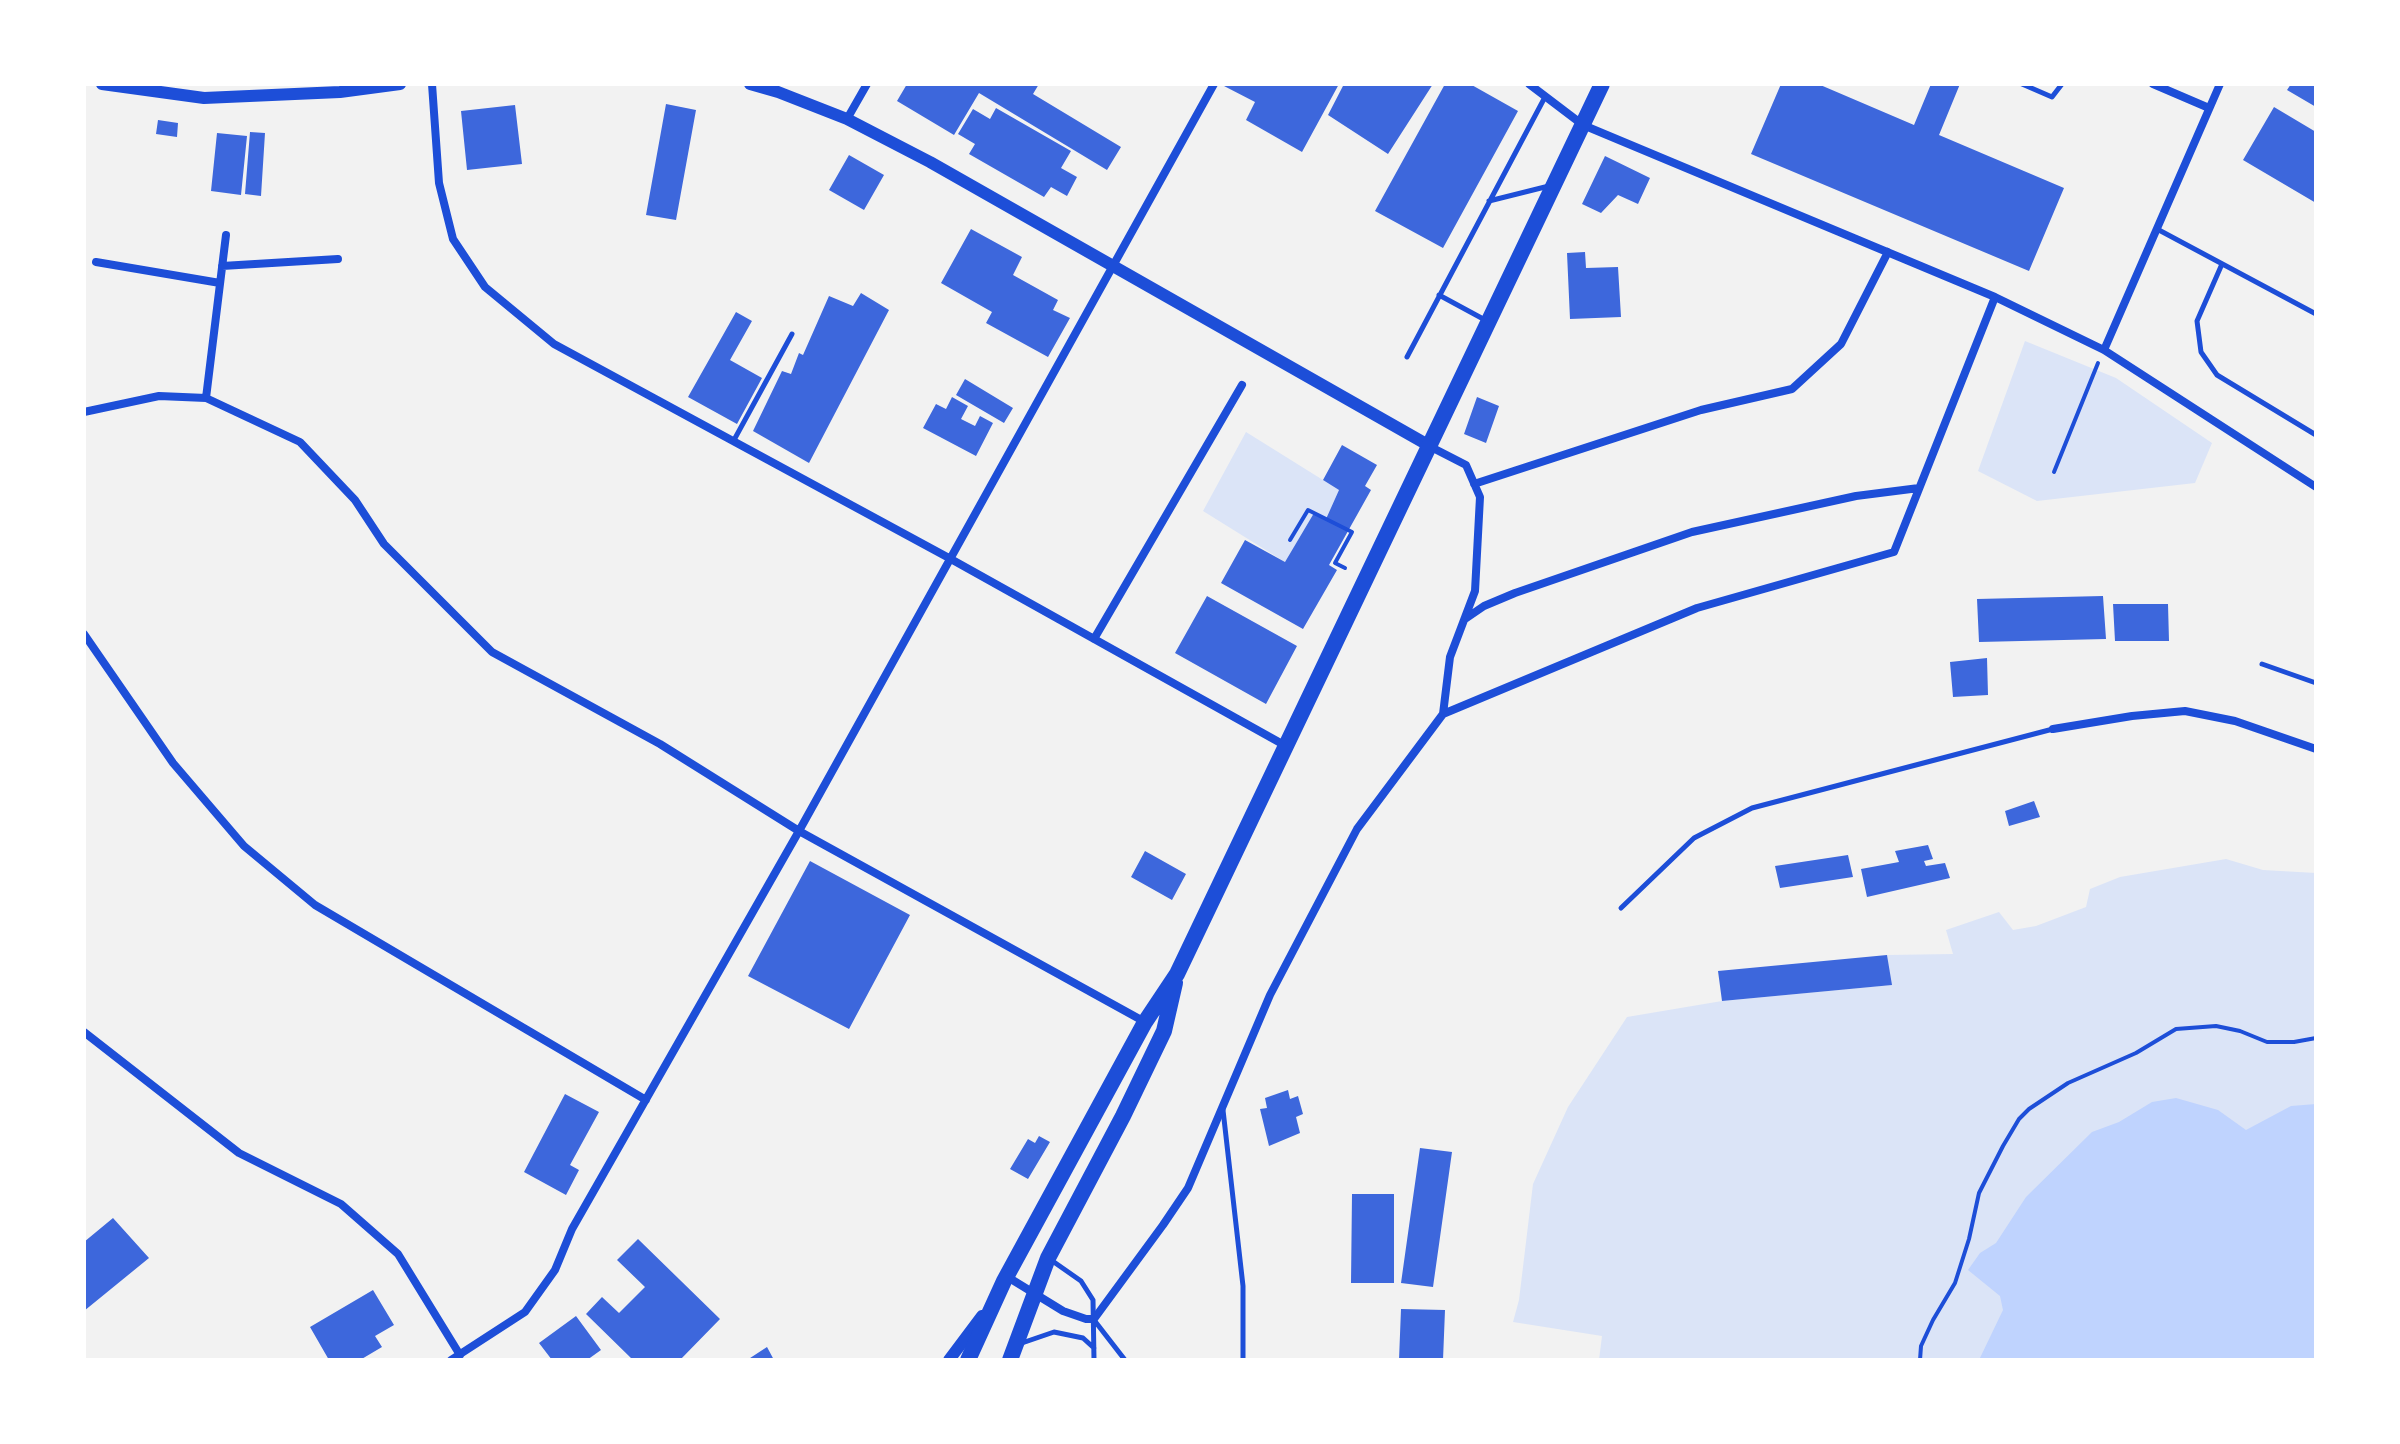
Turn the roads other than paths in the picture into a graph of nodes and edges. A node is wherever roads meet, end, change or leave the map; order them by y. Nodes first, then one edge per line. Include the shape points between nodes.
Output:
1 (102, 84) edge
2 (400, 84) edge
3 (432, 84) edge
4 (750, 84) edge
5 (867, 84) edge
6 (1214, 84) edge
7 (1529, 84) edge
8 (1602, 84) edge
9 (2022, 84) edge
10 (2062, 84) edge
11 (2153, 84) edge
12 (2220, 84) edge
13 (1546, 97) junction
14 (2209, 108) junction
15 (847, 119) junction
16 (1583, 125) junction
17 (1554, 184) junction
18 (1489, 201) junction
19 (2156, 229) junction
20 (226, 235) dead end
21 (1888, 252) junction
22 (338, 259) dead end
23 (96, 262) dead end
24 (2222, 264) junction
25 (1115, 265) junction
26 (222, 266) junction
27 (220, 283) junction
28 (1439, 295) junction
29 (1995, 297) junction
30 (2316, 314) edge
31 (1488, 321) junction
32 (792, 334) dead end
33 (2104, 350) junction
34 (1407, 357) dead end
35 (1242, 385) dead end
36 (206, 398) junction
37 (84, 412) edge
38 (2316, 435) edge
39 (733, 441) junction
40 (1428, 445) junction
41 (1474, 484) junction
42 (2316, 487) edge
43 (1919, 488) junction
44 (949, 558) junction
45 (1465, 620) junction
46 (84, 634) edge
47 (1094, 639) junction
48 (2262, 664) dead end
49 (2316, 683) edge
50 (1443, 714) junction
51 (2053, 729) joint
52 (1287, 747) junction
53 (2316, 749) edge
54 (799, 831) junction
55 (1621, 908) dead end
56 (1177, 974) junction
57 (1145, 1022) junction
58 (84, 1032) edge
59 (1132, 1094) junction
60 (646, 1100) junction
61 (1223, 1107) junction
62 (1048, 1258) junction
63 (1006, 1276) junction
64 (1035, 1294) junction
65 (993, 1300) junction
66 (1094, 1319) junction
67 (1094, 1348) junction
68 (1012, 1353) edge
69 (460, 1355) junction
70 (451, 1360) edge
71 (949, 1360) edge
72 (968, 1360) edge
73 (1094, 1360) edge
74 (1125, 1360) edge
75 (1243, 1360) edge

1 - 2 street via 204,98
3 - 39 street via 439,183 453,239 485,287 554,344
4 - 15 street
5 - 15 street
6 - 25 street
7 - 13 street
8 - 16 highway
9 - 10 lane via 2052,97
11 - 14 street
12 - 14 street
13 - 16 street
13 - 18 lane
14 - 19 street
15 - 25 street
16 - 17 highway
16 - 21 street
17 - 18 lane
17 - 31 highway
18 - 28 lane
19 - 24 lane
19 - 33 street
20 - 26 street
21 - 29 street
21 - 41 street via 1841,344 1792,389 1701,410
22 - 26 street
23 - 27 street
24 - 30 lane
24 - 38 lane via 2197,321 2201,352 2217,375
25 - 40 street
25 - 44 street
26 - 27 street
27 - 36 street
28 - 31 lane
28 - 34 lane
29 - 33 street
29 - 43 street
31 - 40 highway
32 - 39 lane
33 - 42 street
35 - 47 street
36 - 37 street via 159,396
36 - 54 street via 300,442 355,500 384,544 492,652 660,744
39 - 44 street
40 - 41 street via 1466,465
40 - 52 highway
41 - 45 street via 1480,497 1475,591
43 - 45 street via 1856,496 1692,532 1515,593
43 - 50 street via 1894,552 1697,608
44 - 47 street
44 - 54 street
45 - 50 street via 1450,657
46 - 60 street via 173,763 244,846 315,905
47 - 52 street
48 - 49 lane
50 - 61 street via 1357,829 1270,995
51 - 53 street via 2185,711 2235,721
51 - 55 lane via 1752,808 1694,838
52 - 56 highway
54 - 57 street
54 - 60 street
56 - 57 highway
56 - 59 highway via 1164,1031
57 - 59 highway via 1153,1035
57 - 63 highway
58 - 69 street via 239,1153 341,1204 398,1254
59 - 62 highway
60 - 69 street via 572,1229 555,1270 525,1312
61 - 66 street via 1188,1188
61 - 75 lane via 1243,1286
62 - 64 highway
62 - 66 lane via 1081,1281 1093,1300
63 - 64 street
63 - 65 highway
64 - 66 street via 1063,1311
64 - 68 highway
65 - 71 street
65 - 72 highway
66 - 67 lane
66 - 74 lane
67 - 68 lane via 1083,1338 1054,1332
67 - 73 lane
69 - 70 street

